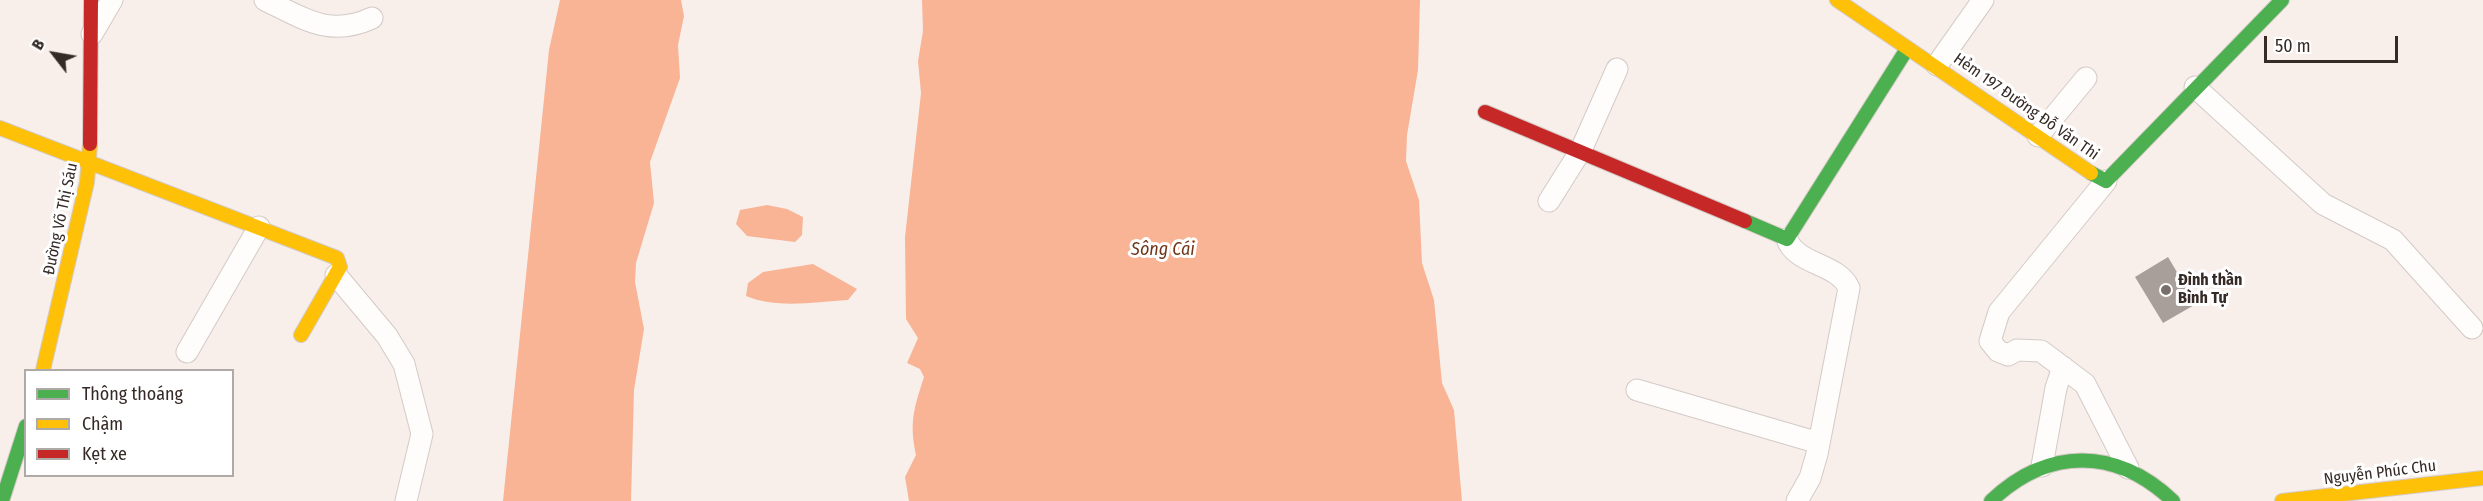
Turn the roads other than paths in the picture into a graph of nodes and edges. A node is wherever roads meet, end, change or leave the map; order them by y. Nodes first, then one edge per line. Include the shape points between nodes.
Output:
1 (91, 0) edge
2 (112, 0) edge
3 (265, 0) edge
4 (1837, 0) edge
5 (1983, 0) edge
6 (2283, 0) edge
7 (372, 18) dead end
8 (92, 34) junction
9 (1907, 49) junction
10 (1937, 65) junction
11 (1617, 69) dead end
12 (2086, 78) dead end
13 (2195, 87) junction
14 (1485, 112) dead end
15 (0, 128) edge
16 (2038, 136) junction
17 (1581, 150) junction
18 (90, 160) junction
19 (2106, 181) junction
20 (1549, 201) dead end
21 (259, 227) junction
22 (1787, 239) junction
23 (336, 275) junction
24 (2472, 328) dead end
25 (301, 335) dead end
26 (187, 352) dead end
27 (2063, 367) junction
28 (43, 369) edge
29 (1637, 390) dead end
30 (24, 432) edge
31 (1819, 443) junction
32 (2042, 466) junction
33 (2128, 468) junction
34 (2483, 478) edge
35 (2, 501) edge
36 (406, 501) edge
37 (1797, 501) edge
38 (1991, 501) edge
39 (2174, 501) edge
40 (2282, 501) edge

1 - 8 street, Đường Võ Thị Sáu
2 - 8 street
3 - 7 street via 319,26 344,27
4 - 9 street, Hẻm 197 Đường Đỗ Văn Thi
5 - 10 street
6 - 13 street, Hẻm 197 Đường Đỗ Văn Thi
8 - 18 street, Đường Võ Thị Sáu
9 - 10 street, Hẻm 197 Đường Đỗ Văn Thi
9 - 22 street
10 - 16 street, Hẻm 197 Đường Đỗ Văn Thi
11 - 17 street
12 - 16 street
13 - 19 street, Hẻm 197 Đường Đỗ Văn Thi
13 - 24 street via 2323,204 2393,240
14 - 17 street
15 - 18 street
16 - 19 street, Hẻm 197 Đường Đỗ Văn Thi
17 - 20 street
17 - 22 street
18 - 21 street
18 - 28 street, Đường Võ Thị Sáu via 84,205
19 - 27 street via 1999,312 1992,331 1990,341 1998,351 2008,356 2017,350 2041,351
21 - 23 street via 337,258 340,267
21 - 26 street
22 - 31 street via 1796,252 1839,276 1849,288
23 - 25 street
23 - 36 street via 387,336 404,364 422,434
27 - 32 street
27 - 33 street via 2085,384
29 - 31 street
30 - 35 street
31 - 37 street via 1810,478
32 - 33 street via 2082,459
32 - 38 street via 2014,480
33 - 39 street via 2149,479
34 - 40 street, Nguyễn Phúc Chu

